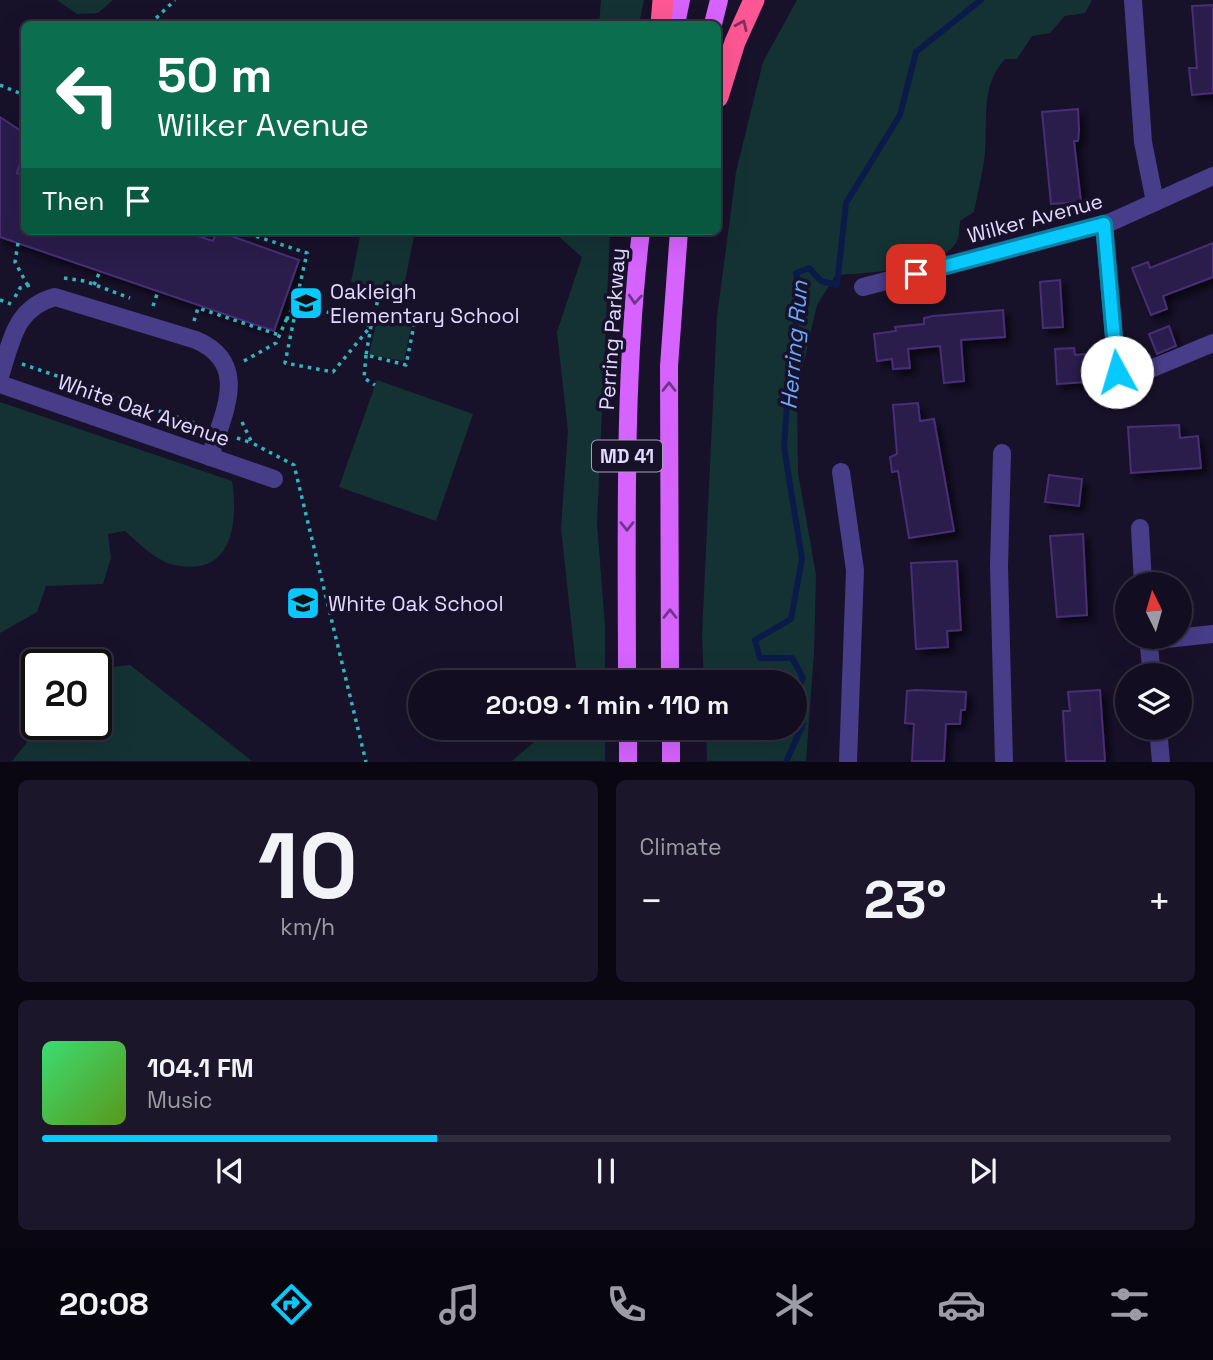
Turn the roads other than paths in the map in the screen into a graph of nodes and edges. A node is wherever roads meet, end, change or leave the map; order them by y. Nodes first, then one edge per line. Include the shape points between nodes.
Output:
1 (663, 0) edge
2 (681, 0) edge
3 (719, 0) edge
4 (754, 0) edge
5 (1133, 0) edge
6 (661, 21) edge
7 (677, 21) edge
8 (714, 21) edge
9 (721, 87) edge
10 (1213, 176) edge
11 (1155, 202) junction
12 (1104, 224) junction
13 (641, 235) edge
14 (679, 235) edge
15 (863, 288) dead end
16 (1213, 342) edge
17 (0, 376) edge
18 (0, 384) edge
19 (1002, 453) dead end
20 (210, 457) junction
21 (841, 472) dead end
22 (274, 480) dead end
23 (1140, 528) dead end
24 (1142, 572) edge
25 (1213, 634) edge
26 (1192, 636) edge
27 (627, 670) edge
28 (670, 670) edge
29 (628, 740) edge
30 (671, 740) edge
31 (1159, 740) edge
32 (628, 761) edge
33 (671, 761) edge
34 (848, 761) edge
35 (1004, 761) edge
36 (1161, 761) edge

1 - 6 highway
2 - 7 main road
3 - 8 main road
9 -> 4 highway
5 - 11 street via 1143,142
10 - 11 street, Wilker Avenue
11 - 12 street, Wilker Avenue
12 - 15 street, Wilker Avenue
12 - 16 street via 1117,372 1125,377 1136,375
13 -> 27 main road, Perring Parkway / MD 41 via 627,458
28 -> 14 main road, MD 41 via 669,366
17 - 20 street via 18,323 38,302 55,297 197,340 211,346 227,371 229,401
18 - 20 street, White Oak Avenue
19 - 35 street via 999,566
20 - 22 street, White Oak Avenue
21 - 34 street via 855,570
23 - 24 street
25 - 26 street
29 - 32 main road
30 - 33 main road
31 - 36 street

